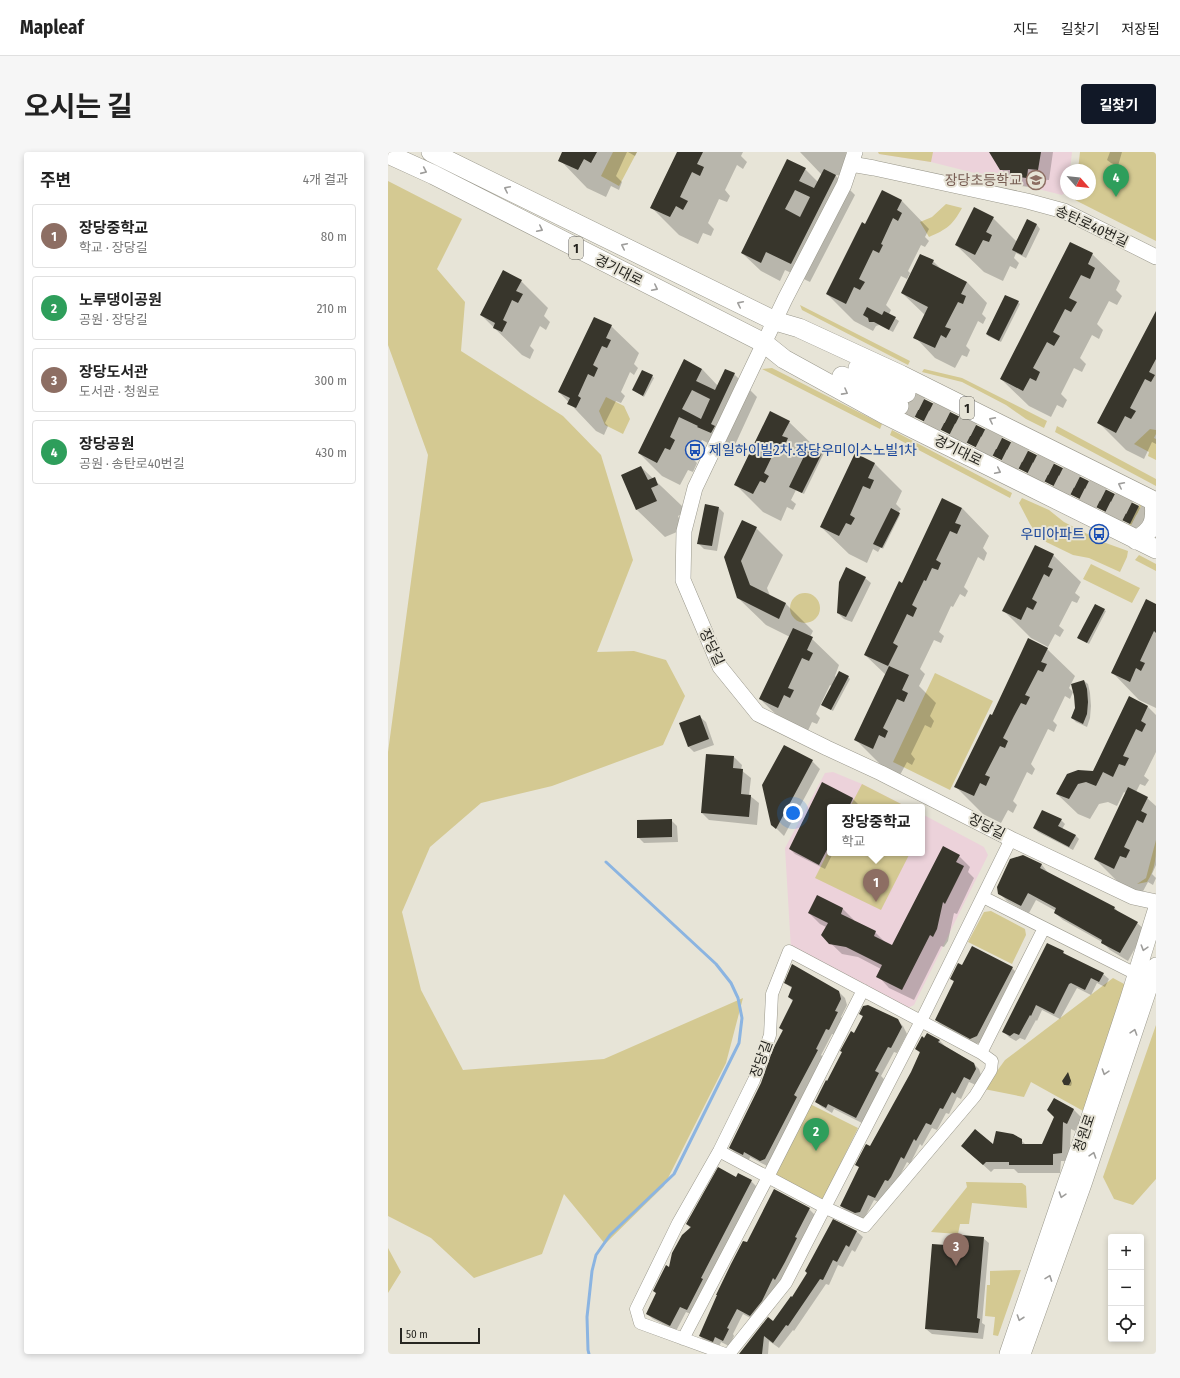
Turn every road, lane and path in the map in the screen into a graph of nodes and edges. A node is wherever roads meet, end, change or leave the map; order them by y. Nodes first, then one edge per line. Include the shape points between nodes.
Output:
1 (431, 152) edge
2 (391, 158) edge
3 (853, 158) edge
4 (1156, 257) edge
5 (770, 332) junction
6 (903, 399) tunnel mouth
7 (1155, 502) edge
8 (1136, 540) junction
9 (1156, 549) edge
10 (1011, 839) junction
11 (983, 897) junction
12 (1156, 902) edge
13 (1156, 911) edge
14 (1044, 928) junction
15 (1156, 966) edge
16 (1136, 974) junction
17 (864, 990) junction
18 (921, 1021) junction
19 (981, 1053) junction
20 (719, 1151) junction
21 (768, 1177) junction
22 (826, 1208) junction
23 (683, 1339) junction
24 (724, 1354) edge
25 (729, 1354) edge
26 (1008, 1354) edge
27 (1022, 1354) edge

5 -> 1 main road, 경기대로 / 1
2 -> 5 main road, 경기대로 / 1
3 - 4 street, 송탄로40번길 via 874,168 1064,211
3 - 5 street, 장당길 via 844,185
5 - 6 main road, 경기대로 / 1 via 791,350
7 -> 5 main road, 경기대로 / 1 via 901,375 799,328
5 -> 8 main road, 경기대로 via 784,359 884,414
5 - 10 street, 장당길 via 701,473 684,531 683,580 720,667 758,714
7 - 8 main road via 1154,524 1146,534
8 - 9 main road, 경기대로
10 - 11 street, 장당길
10 - 12 street, 장당길 via 1133,897
11 - 14 street
11 - 18 street, 장당길
13 -> 16 main road, 청원로
14 - 16 street
14 - 19 street
27 -> 15 main road, 청원로 via 1083,1184
16 -> 26 main road, 청원로 via 1086,1129
17 - 18 street, 장당길
17 - 20 street, 장당길 via 789,951 772,994 770,1035 754,1080
17 - 21 street
18 - 19 street, 장당길
18 - 22 street, 장당길
19 - 22 street, 장당길 via 992,1061 991,1070 975,1096 865,1226
20 - 21 street, 장당길
20 - 23 street, 장당길 via 678,1223 636,1309 640,1323
21 - 22 street, 장당길
21 - 23 street
22 - 25 street, 장당길 via 786,1283
23 - 24 street, 장당길

